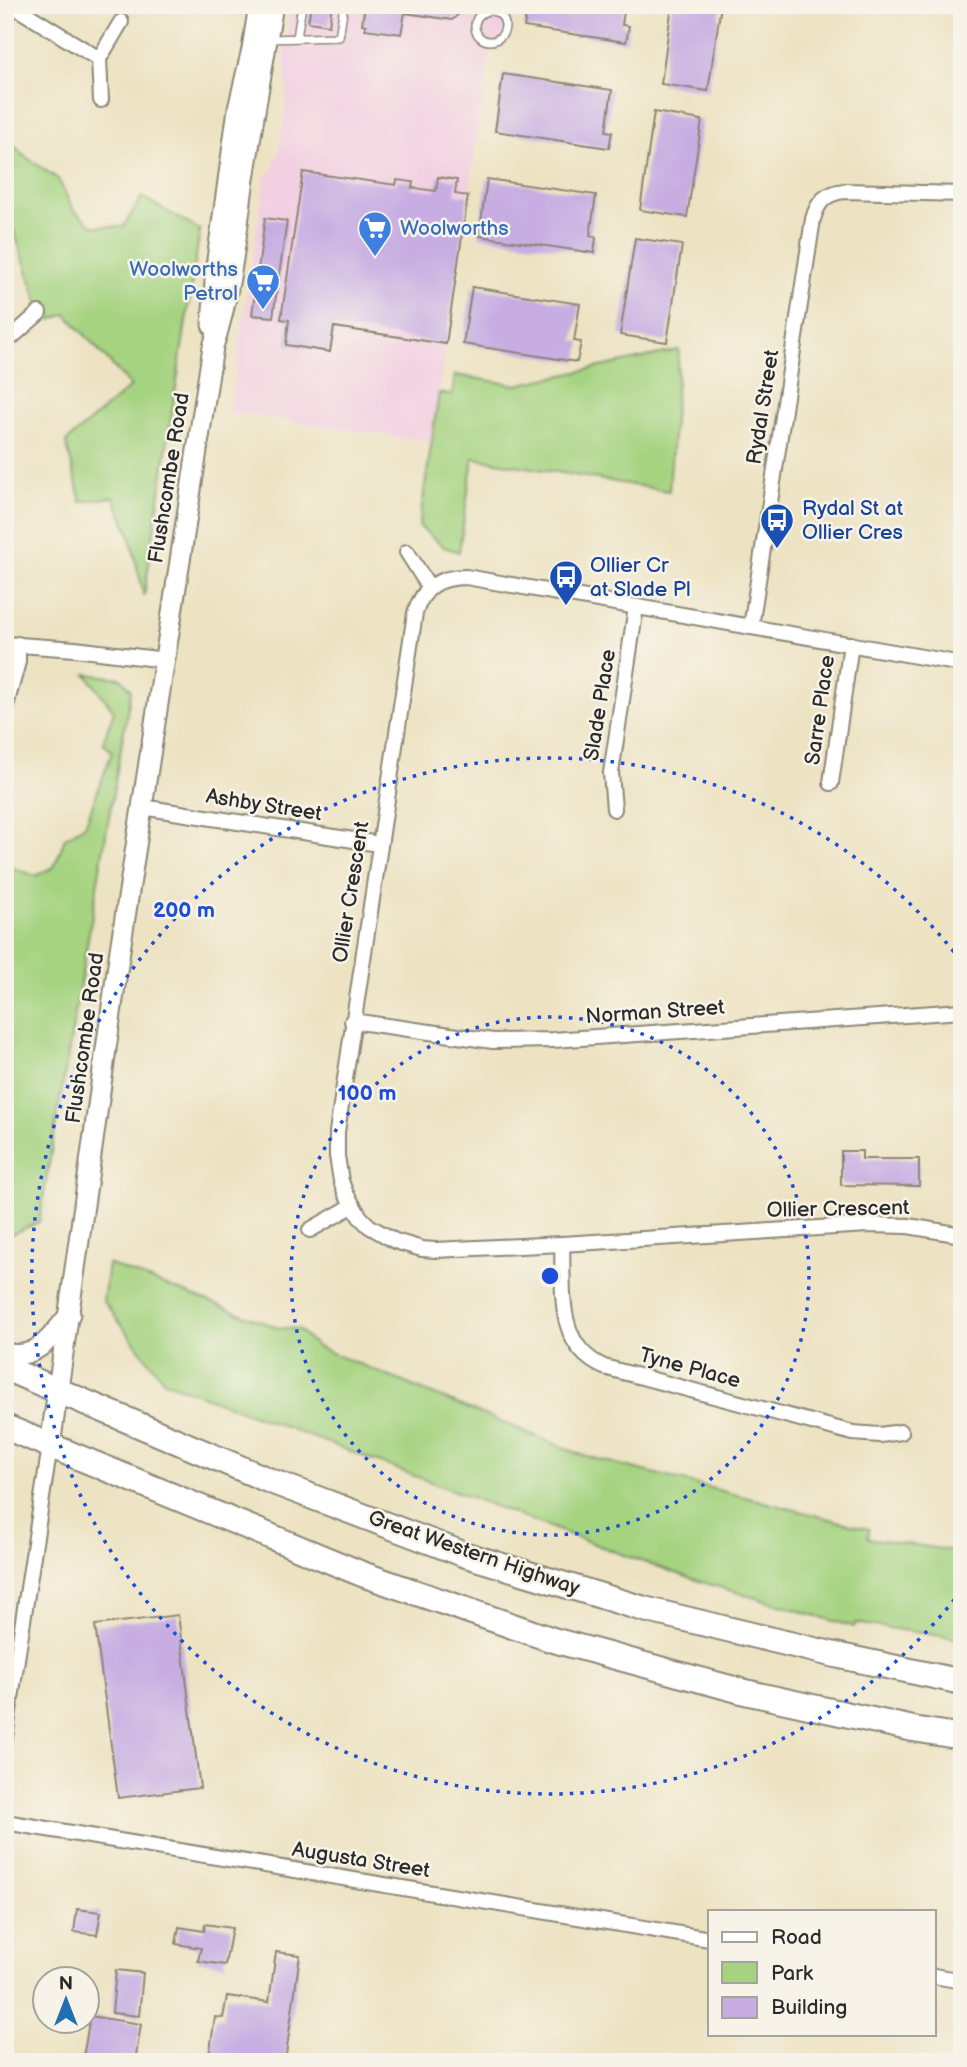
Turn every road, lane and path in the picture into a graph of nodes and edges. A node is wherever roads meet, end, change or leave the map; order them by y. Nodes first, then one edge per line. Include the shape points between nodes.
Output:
1 (12, 5) edge
2 (259, 5) edge
3 (273, 5) edge
4 (302, 5) edge
5 (344, 5) edge
6 (495, 8) edge
7 (121, 22) dead end
8 (297, 38) junction
9 (267, 39) junction
10 (99, 59) junction
11 (101, 100) dead end
12 (962, 194) edge
13 (39, 313) dead end
14 (6, 341) edge
15 (213, 347) junction
16 (407, 552) dead end
17 (429, 587) junction
18 (636, 607) junction
19 (751, 626) junction
20 (12, 644) edge
21 (851, 644) junction
22 (165, 660) junction
23 (962, 664) edge
24 (5, 709) edge
25 (831, 783) dead end
26 (142, 807) junction
27 (614, 809) dead end
28 (379, 844) junction
29 (962, 1011) edge
30 (352, 1021) junction
31 (352, 1206) junction
32 (310, 1230) dead end
33 (962, 1235) edge
34 (562, 1244) junction
35 (70, 1313) junction
36 (5, 1353) edge
37 (5, 1368) edge
38 (59, 1391) junction
39 (5, 1427) edge
40 (901, 1432) dead end
41 (50, 1446) junction
42 (962, 1682) edge
43 (5, 1737) edge
44 (962, 1737) edge
45 (5, 1822) edge
46 (708, 1939) edge
47 (936, 1976) edge
48 (962, 1981) edge

1 - 10 street
2 - 15 street, Flushcombe Road via 238,109 216,267
3 - 9 street, Flushcombe Road
4 - 8 lane
5 - 8 lane via 339,37
6 - 6 lane via 506,27 502,36 488,42 476,33 475,23
7 - 10 street
8 - 9 lane
9 - 15 street, Flushcombe Road via 224,314
10 - 11 street
12 - 19 street, Rydal Street via 820,193
13 - 14 street
15 - 22 street, Flushcombe Road
16 - 17 street
17 - 18 street via 443,579 466,577
17 - 28 street, Ollier Crescent via 415,613
18 - 19 street
18 - 27 street, Slade Place via 611,773
19 - 21 street
20 - 22 street
20 - 24 street via 18,662
21 - 23 street
21 - 25 street, Sarre Place
22 - 26 street, Flushcombe Road
26 - 28 street, Ashby Street
26 - 35 street, Flushcombe Road
28 - 30 street, Ollier Crescent
29 - 30 street, Norman Street via 505,1041
30 - 31 street, Ollier Crescent via 336,1144 341,1181
31 - 32 street
31 - 34 street, Ollier Crescent via 369,1226 422,1249
33 - 34 street, Ollier Crescent via 868,1224
34 - 40 street, Tyne Place via 568,1329 577,1349 592,1362 853,1433
35 - 36 street via 40,1348 23,1355
35 - 38 street, Flushcombe Road
37 - 38 highway, Great Western Highway
38 - 41 street, Flushcombe Road
38 - 42 highway, Great Western Highway via 268,1480 463,1554 644,1609
39 - 41 highway
41 - 43 street, Flushcombe Road
41 - 44 highway via 362,1574 553,1640 745,1692
45 - 46 street, Augusta Street
47 - 48 street

